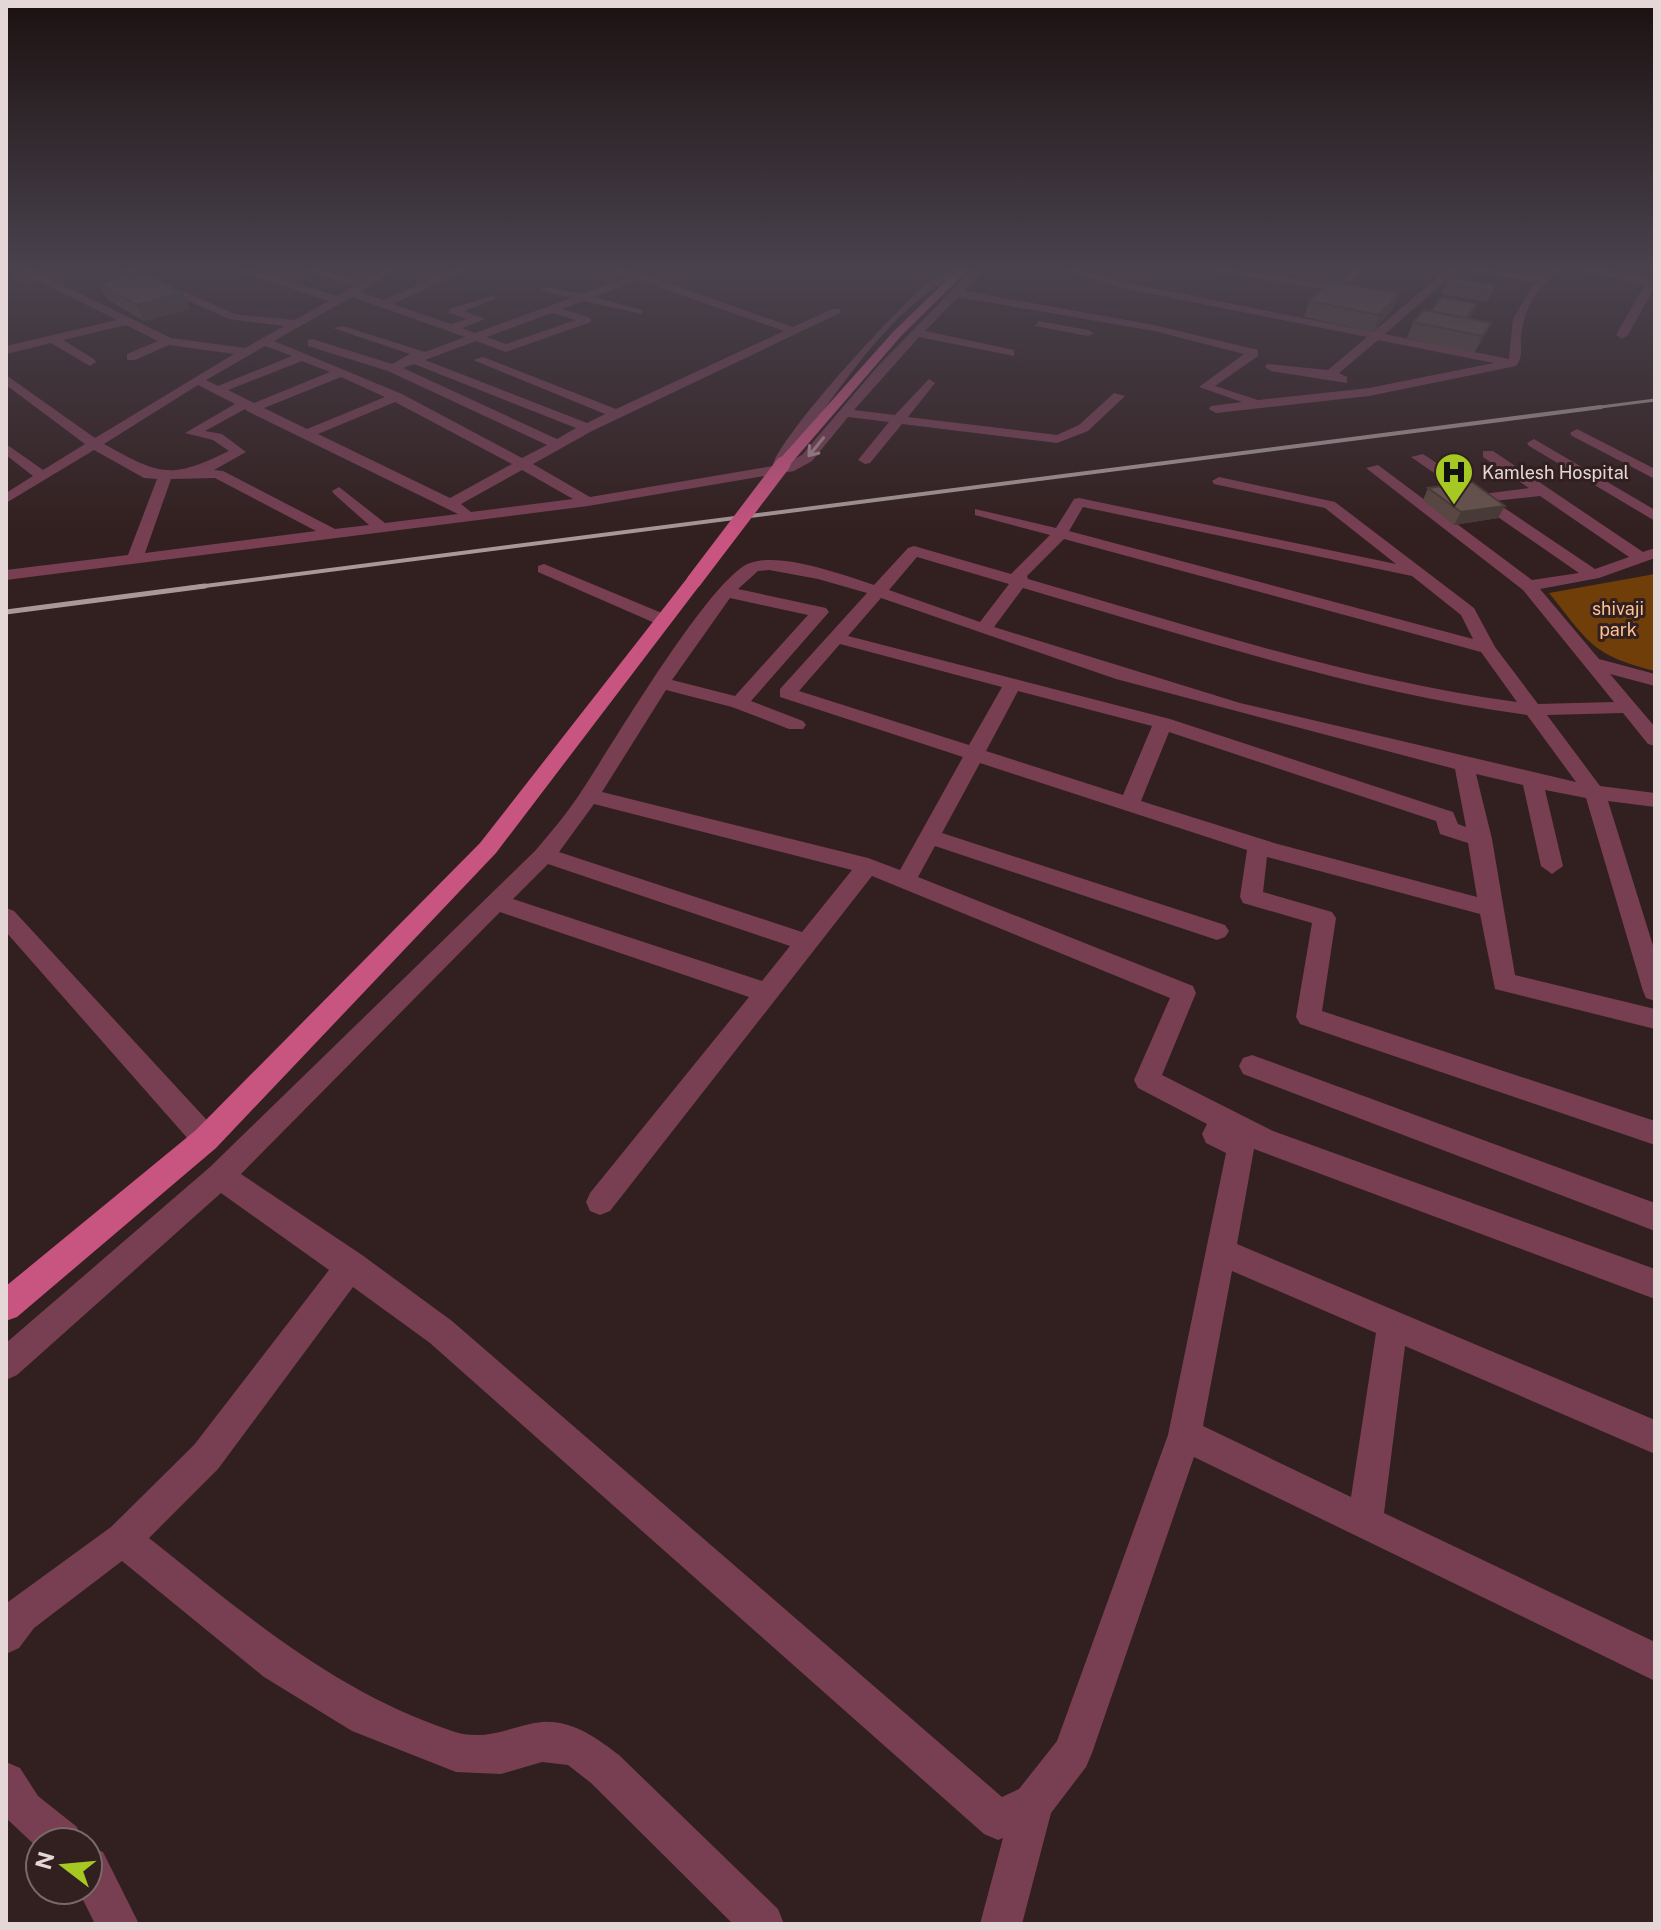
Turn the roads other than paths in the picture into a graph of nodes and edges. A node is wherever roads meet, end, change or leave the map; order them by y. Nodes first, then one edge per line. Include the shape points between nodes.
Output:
1 (80, 356) edge
2 (241, 356) edge
3 (303, 356) joint
4 (354, 356) edge
5 (416, 356) joint
6 (488, 356) edge
7 (740, 356) edge
8 (877, 356) edge
9 (895, 356) edge
10 (1250, 356) edge
11 (1353, 356) edge
12 (1479, 356) edge
13 (1516, 356) edge
14 (90, 362) dead end
15 (1512, 363) junction
16 (1271, 367) dead end
17 (392, 368) junction
18 (339, 373) junction
19 (1331, 374) junction
20 (6, 379) edge
21 (197, 380) junction
22 (929, 383) dead end
23 (216, 391) junction
24 (1369, 392) junction
25 (1119, 396) dead end
26 (397, 397) junction
27 (1262, 404) junction
28 (248, 406) junction
29 (1216, 409) dead end
30 (844, 413) junction
31 (616, 414) junction
32 (897, 420) junction
33 (587, 428) junction
34 (1577, 433) dead end
35 (306, 434) junction
36 (1534, 443) dead end
37 (94, 444) junction
38 (556, 444) junction
39 (6, 448) edge
40 (1488, 454) dead end
41 (1418, 457) dead end
42 (865, 460) dead end
43 (521, 463) junction
44 (779, 467) junction
45 (1373, 468) dead end
46 (166, 474) junction
47 (192, 474) junction
48 (1655, 475) edge
49 (42, 476) junction
50 (1219, 481) dead end
51 (339, 491) dead end
52 (1543, 491) junction
53 (6, 499) edge
54 (1478, 499) junction
55 (588, 502) junction
56 (450, 504) junction
57 (1648, 505) edge
58 (980, 512) dead end
59 (474, 516) junction
60 (1655, 516) edge
61 (381, 527) junction
62 (331, 533) junction
63 (1059, 535) junction
64 (1647, 554) edge
65 (135, 558) junction
66 (544, 569) dead end
67 (1417, 573) junction
68 (6, 575) edge
69 (1593, 575) junction
70 (1021, 580) junction
71 (1529, 586) junction
72 (880, 591) junction
73 (727, 592) junction
74 (663, 620) junction
75 (983, 629) junction
76 (836, 638) junction
77 (1487, 648) junction
78 (1592, 663) junction
79 (1655, 680) edge
80 (661, 683) junction
81 (1012, 686) junction
82 (739, 703) junction
83 (1534, 710) junction
84 (1641, 710) edge
85 (1163, 723) junction
86 (796, 725) dead end
87 (1655, 740) edge
88 (975, 753) junction
89 (1464, 765) junction
90 (1533, 784) junction
91 (1596, 795) junction
92 (589, 796) junction
93 (1655, 800) edge
94 (1130, 803) junction
95 (928, 836) junction
96 (1481, 839) junction
97 (1258, 846) junction
98 (544, 855) junction
99 (868, 866) junction
100 (1552, 866) dead end
101 (905, 880) junction
102 (496, 902) junction
103 (1488, 908) junction
104 (6, 917) edge
105 (1217, 931) dead end
106 (807, 943) junction
107 (1655, 991) edge
108 (767, 993) junction
109 (1655, 1019) edge
110 (1252, 1066) dead end
111 (1223, 1119) junction
112 (1655, 1133) edge
113 (206, 1139) junction
114 (220, 1176) junction
115 (600, 1202) dead end
116 (1655, 1217) edge
117 (1221, 1252) junction
118 (351, 1265) junction
119 (1655, 1284) edge
120 (6, 1306) edge
121 (1392, 1327) junction
122 (6, 1364) edge
123 (1185, 1435) junction
124 (1655, 1437) edge
125 (1365, 1522) junction
126 (123, 1539) junction
127 (6, 1635) edge
128 (1655, 1662) edge
129 (6, 1782) edge
130 (1033, 1803) junction
131 (43, 1826) edge
132 (104, 1897) edge
133 (118, 1924) edge
134 (763, 1924) edge
135 (1001, 1924) edge

1 - 14 street
2 - 21 street
3 - 18 street
3 - 23 street
4 - 17 street
5 - 17 street
5 - 33 street
6 - 31 street via 479,360
7 - 31 street
8 - 44 main road
9 - 30 street
10 - 27 street via 1205,387
11 - 19 street
12 - 15 street
13 - 15 street
15 - 24 street
16 - 19 street
17 - 38 street
18 - 26 street
18 - 28 street
19 - 24 street
20 - 37 street
21 - 23 street
21 - 37 street
22 - 32 street
23 - 28 street
24 - 27 street
25 - 32 street via 1074,437 1057,439
26 - 35 street
26 - 43 street
27 - 29 street
28 - 35 street
28 - 47 street via 192,433 217,437 239,452
30 - 32 street
30 -> 44 street via 807,458 794,467
31 - 33 street
32 - 42 street
33 - 38 street
34 - 48 street
35 - 56 street
36 - 57 street
37 - 46 street via 149,475
37 - 49 street
38 - 43 street
39 - 49 street
40 - 52 street
41 - 54 street
43 - 55 street
43 - 56 street
44 - 55 street
44 - 74 main road, bridge
45 - 71 street
46 - 47 street
46 - 65 street
47 - 62 street via 218,474
49 - 53 street
50 - 67 street via 1330,505
51 - 61 street
52 - 54 street
52 - 64 street
54 - 69 street
55 - 59 street
56 - 59 street
57 - 60 street
58 - 63 street
59 - 61 street
61 - 62 street
62 - 65 street
63 - 67 street via 1079,502
63 - 70 street via 1018,576
63 - 77 street
64 - 69 street
65 - 68 street
66 - 74 street
67 - 77 street via 1468,612
69 - 71 street
70 - 72 street via 914,551
70 - 75 street
70 - 83 street via 1445,698
71 - 78 street
72 - 73 street via 756,565
72 - 75 street
72 - 76 street
73 - 80 street
73 - 82 street via 820,612
74 - 113 main road via 488,848
75 - 89 street via 1249,713
76 - 81 street
76 - 88 street via 787,693
77 - 83 street
78 - 79 street
78 - 84 street
80 - 82 street
80 - 92 street
81 - 85 street
81 - 88 street
82 - 86 street
83 - 84 street
83 - 91 street
84 - 87 street
85 - 94 street
85 - 96 street via 1446,817 1448,829
88 - 94 street
88 - 95 street
89 - 90 street
89 - 96 street
90 - 91 street
90 - 100 street
91 - 93 street
91 - 107 street
92 - 98 street
92 - 99 street
94 - 97 street
95 - 101 street
95 - 105 street
96 - 103 street
97 - 103 street
97 - 112 street via 1251,897 1324,918 1309,1017
98 - 102 street
98 - 106 street
99 - 101 street
99 - 106 street
101 - 111 street via 1184,993 1147,1080
102 - 108 street
102 - 114 street
103 - 109 street via 1504,982
104 - 113 street
106 - 108 street
108 - 115 street
110 - 116 street
111 - 117 street via 1216,1134 1241,1147
111 - 119 street via 1264,1140
113 - 120 main road
114 - 118 street
114 - 122 street
117 - 121 street
117 - 123 street
118 - 126 street via 206,1457
118 - 130 street via 441,1332 998,1820
121 - 124 street
121 - 125 street
123 - 125 street
123 - 130 street via 1072,1753
125 - 128 street
126 - 127 street via 21,1615
126 - 134 street via 277,1664 366,1717 456,1752 501,1754 542,1742 576,1747
129 - 131 street via 24,1810
130 - 135 street
132 - 133 street

